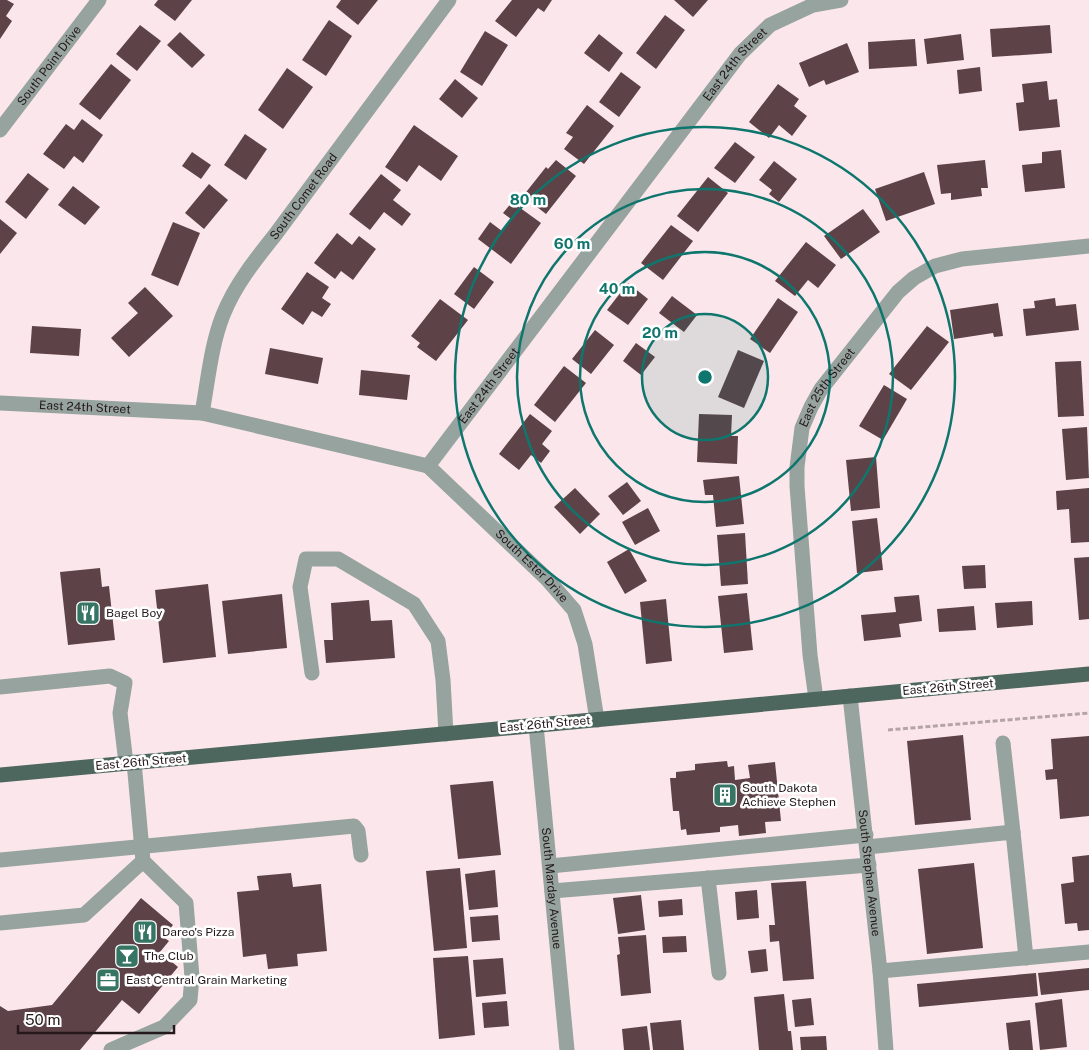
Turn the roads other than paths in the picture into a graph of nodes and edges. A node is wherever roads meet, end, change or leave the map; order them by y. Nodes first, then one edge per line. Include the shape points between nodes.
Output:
1 (99, 0) edge
2 (449, 0) edge
3 (841, 0) edge
4 (0, 130) edge
5 (1089, 246) edge
6 (0, 403) edge
7 (202, 413) junction
8 (428, 466) junction
9 (312, 673) dead end
10 (1089, 674) edge
11 (0, 687) edge
12 (850, 696) junction
13 (816, 699) junction
14 (597, 720) junction
15 (536, 725) junction
16 (446, 734) junction
17 (1003, 743) dead end
18 (130, 763) junction
19 (0, 775) edge
20 (1013, 832) junction
21 (866, 841) junction
22 (142, 846) junction
23 (362, 855) dead end
24 (0, 860) edge
25 (143, 861) junction
26 (869, 865) junction
27 (550, 866) junction
28 (708, 878) junction
29 (552, 892) junction
30 (0, 923) edge
31 (1089, 952) edge
32 (1026, 958) junction
33 (880, 971) junction
34 (719, 973) dead end
35 (111, 1050) edge
36 (567, 1050) edge
37 (886, 1050) edge

1 - 4 street, South Point Drive
2 - 7 street, South Comet Road via 250,266 234,292 222,316 215,342
3 - 8 street, East 24th Street via 813,5 770,25 740,54
5 - 13 street, East 25th Street via 962,259 935,266 914,278 898,292 811,407 802,428 797,486
6 - 7 street, East 24th Street
7 - 8 street, East 24th Street
8 - 14 street, South Ester Drive via 548,579 574,610 585,644
9 - 16 street via 300,587 306,559 338,559 414,604 438,641
10 - 12 main road, East 26th Street
11 - 18 street via 110,676 125,683 120,713
12 - 13 main road, East 26th Street
12 - 21 street, South Stephen Avenue
13 - 14 main road, East 26th Street
14 - 15 main road, East 26th Street
15 - 16 main road, East 26th Street
15 - 27 street, South Marday Avenue
16 - 18 main road, East 26th Street
17 - 20 street
18 - 19 main road, East 26th Street
18 - 22 street
20 - 21 street
20 - 32 street
21 - 26 street, South Stephen Avenue
21 - 27 street
22 - 23 street via 354,826 358,831
22 - 24 street
22 - 25 street
25 - 30 street via 84,915
25 - 35 street via 186,903 192,977 190,1000 164,1027
26 - 28 street
26 - 33 street, South Stephen Avenue
27 - 29 street, South Marday Avenue
28 - 29 street
28 - 34 street
29 - 36 street, South Marday Avenue
31 - 32 street
32 - 33 street
33 - 37 street, South Stephen Avenue

